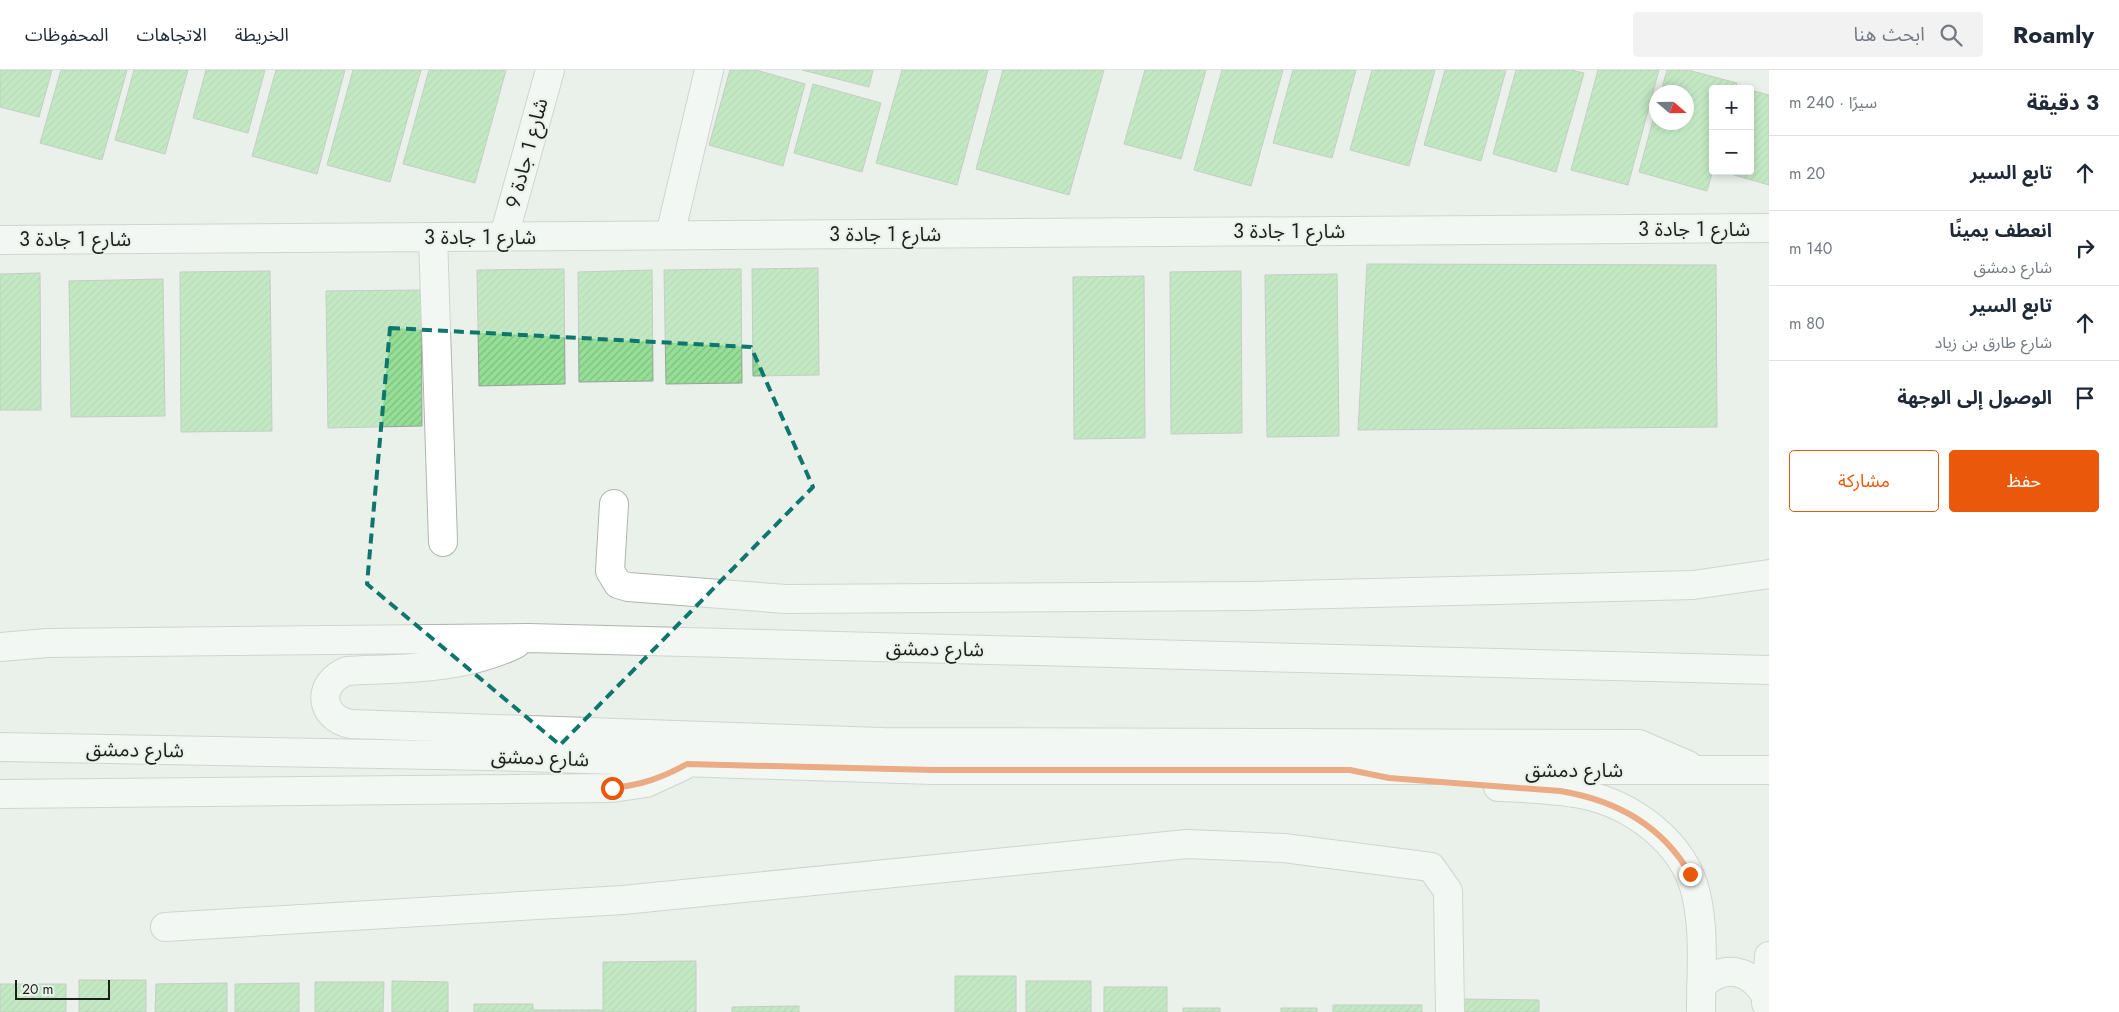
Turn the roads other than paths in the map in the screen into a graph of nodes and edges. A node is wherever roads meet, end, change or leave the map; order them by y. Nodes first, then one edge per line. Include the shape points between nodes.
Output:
1 (550, 70) edge
2 (709, 70) edge
3 (1769, 228) edge
4 (670, 235) junction
5 (504, 236) junction
6 (434, 237) junction
7 (0, 240) edge
8 (614, 504) dead end
9 (443, 542) dead end
10 (1769, 574) edge
11 (0, 635) edge
12 (528, 638) junction
13 (47, 643) junction
14 (0, 647) edge
15 (1763, 666) edge
16 (0, 748) edge
17 (687, 764) junction
18 (1350, 770) junction
19 (1701, 770) junction
20 (1769, 770) edge
21 (0, 794) edge
22 (165, 927) dead end
23 (1769, 956) edge
24 (1701, 999) edge
25 (1766, 1004) edge
26 (1450, 1012) edge

1 - 5 main road, شارع 1 جادة 9
2 - 4 main road
3 - 4 main road, شارع 1 جادة 3
4 - 5 main road, شارع 1 جادة 3
5 - 6 main road, شارع 1 جادة 3
6 - 7 main road, شارع 1 جادة 3
6 - 9 main road
8 - 10 main road via 610,572 618,584 786,599 1284,596 1693,585
11 - 13 main road
12 - 13 main road, شارع دمشق
12 - 15 main road, شارع دمشق
12 - 19 main road via 501,652 462,663 338,674 326,689 327,706 336,719 351,724 882,742 1639,744
13 - 14 main road, شارع دمشق
16 - 17 main road, شارع دمشق via 481,756
17 - 18 main road, شارع دمشق via 933,770
17 - 21 main road via 646,783 612,788
18 - 19 main road, شارع دمشق
18 - 24 main road via 1389,778 1560,791 1584,795 1630,812 1665,840 1690,874 1701,926
19 - 20 main road, شارع دمشق
22 - 26 main road via 623,900 1187,844 1284,848 1431,867 1448,891
23 - 25 main road
24 - 25 main road via 1709,978 1719,973 1742,973 1752,978

